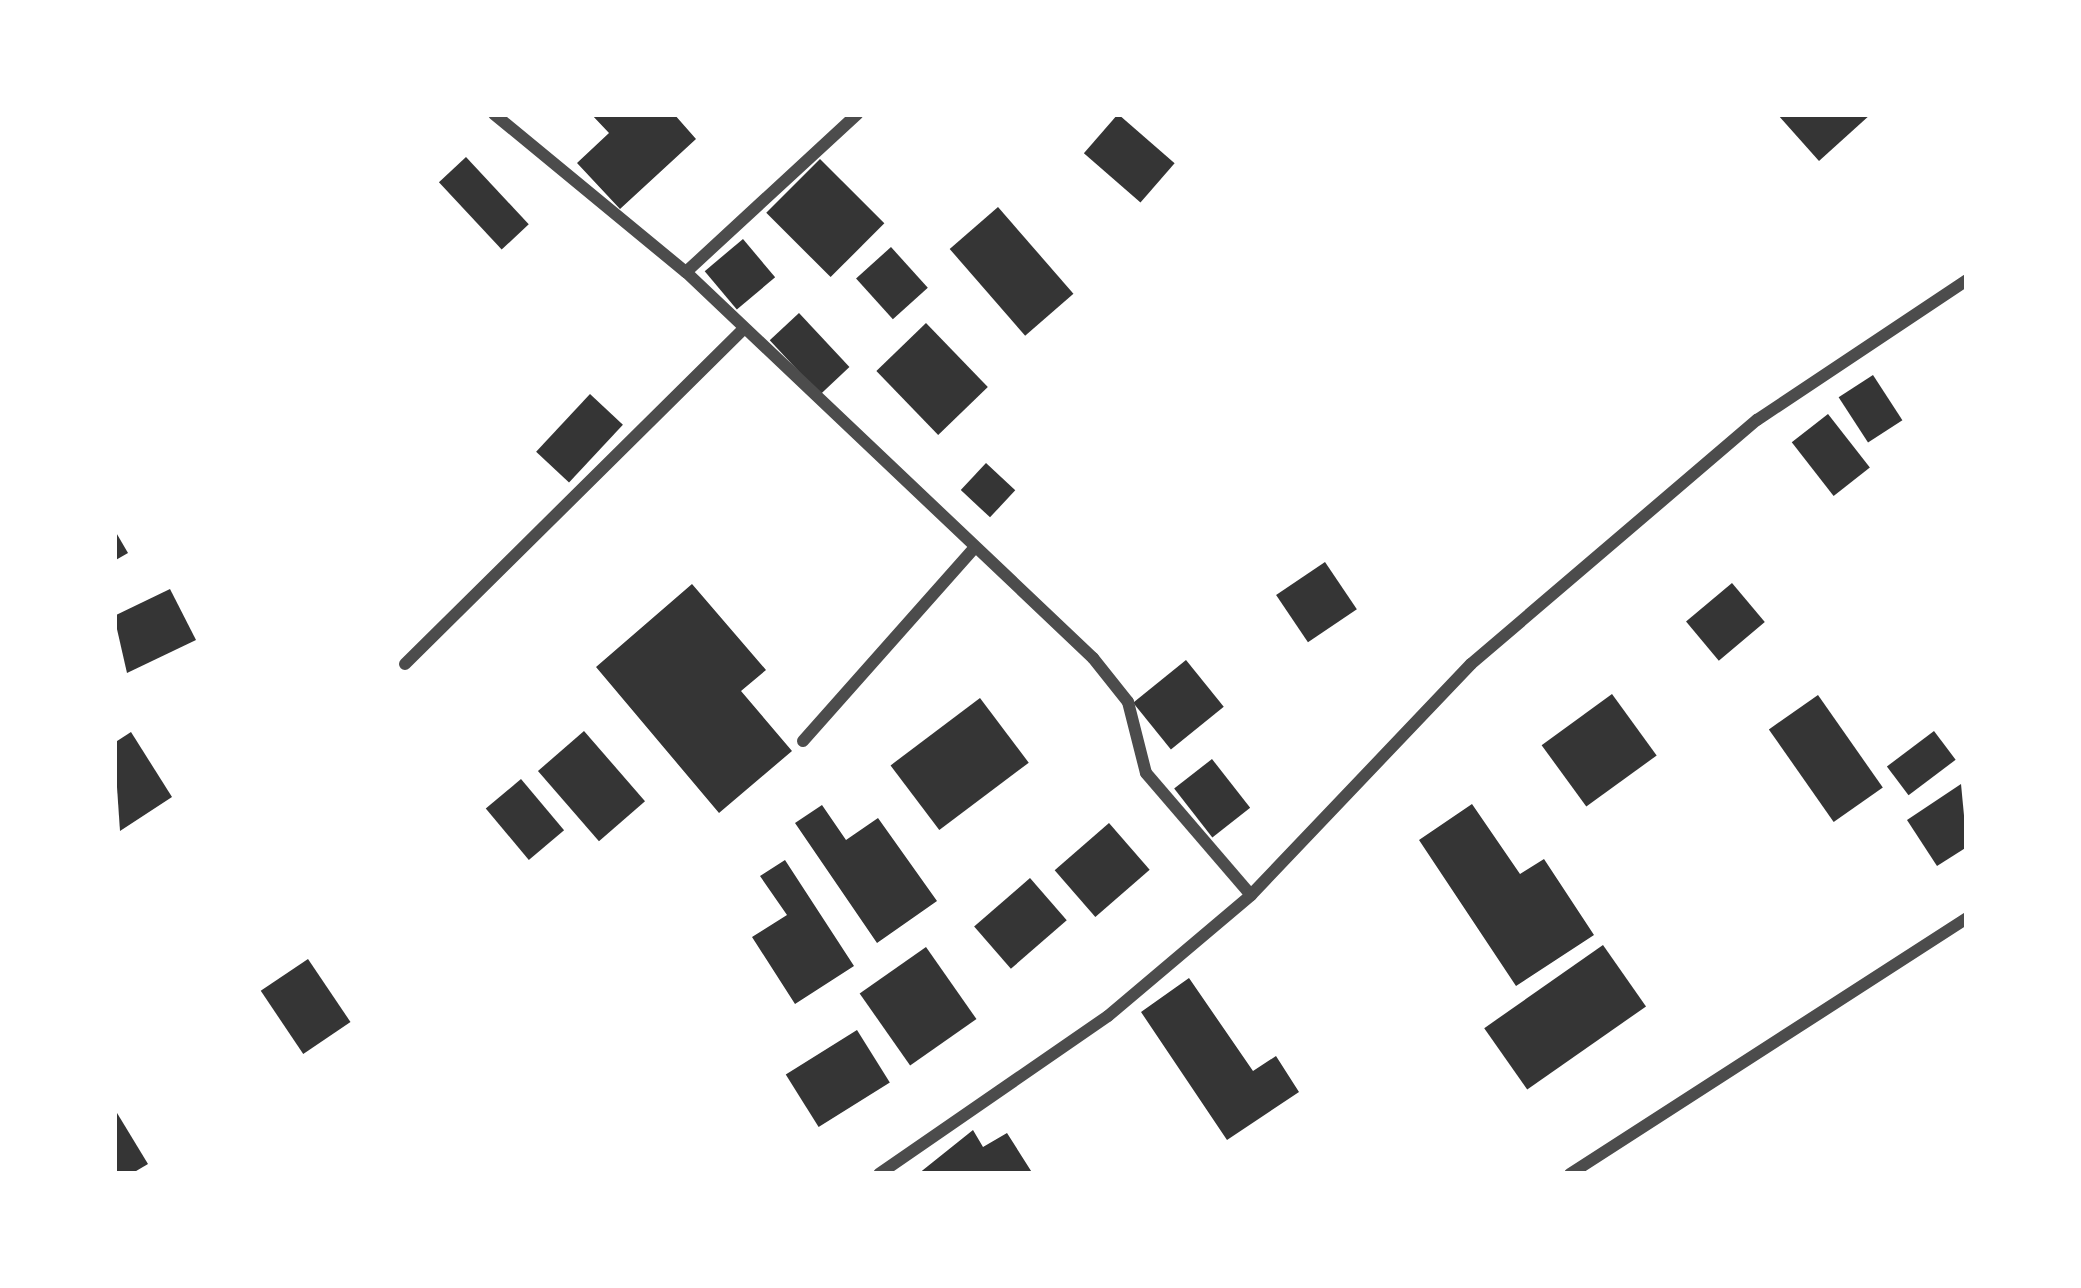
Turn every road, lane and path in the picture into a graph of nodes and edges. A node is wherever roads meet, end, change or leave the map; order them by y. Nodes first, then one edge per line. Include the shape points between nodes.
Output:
1 (494, 114) edge
2 (857, 114) edge
3 (686, 272) junction
4 (1967, 280) edge
5 (741, 332) junction
6 (975, 547) junction
7 (404, 664) dead end
8 (803, 741) dead end
9 (1251, 896) junction
10 (1967, 918) edge
11 (879, 1174) edge
12 (1570, 1174) edge

1 - 3 street
2 - 3 street
3 - 5 street
4 - 9 street via 1757,420 1489,648
5 - 6 street
5 - 7 street
6 - 8 street
6 - 9 street via 1111,678 1146,773
9 - 11 street via 1108,1016
10 - 12 street

